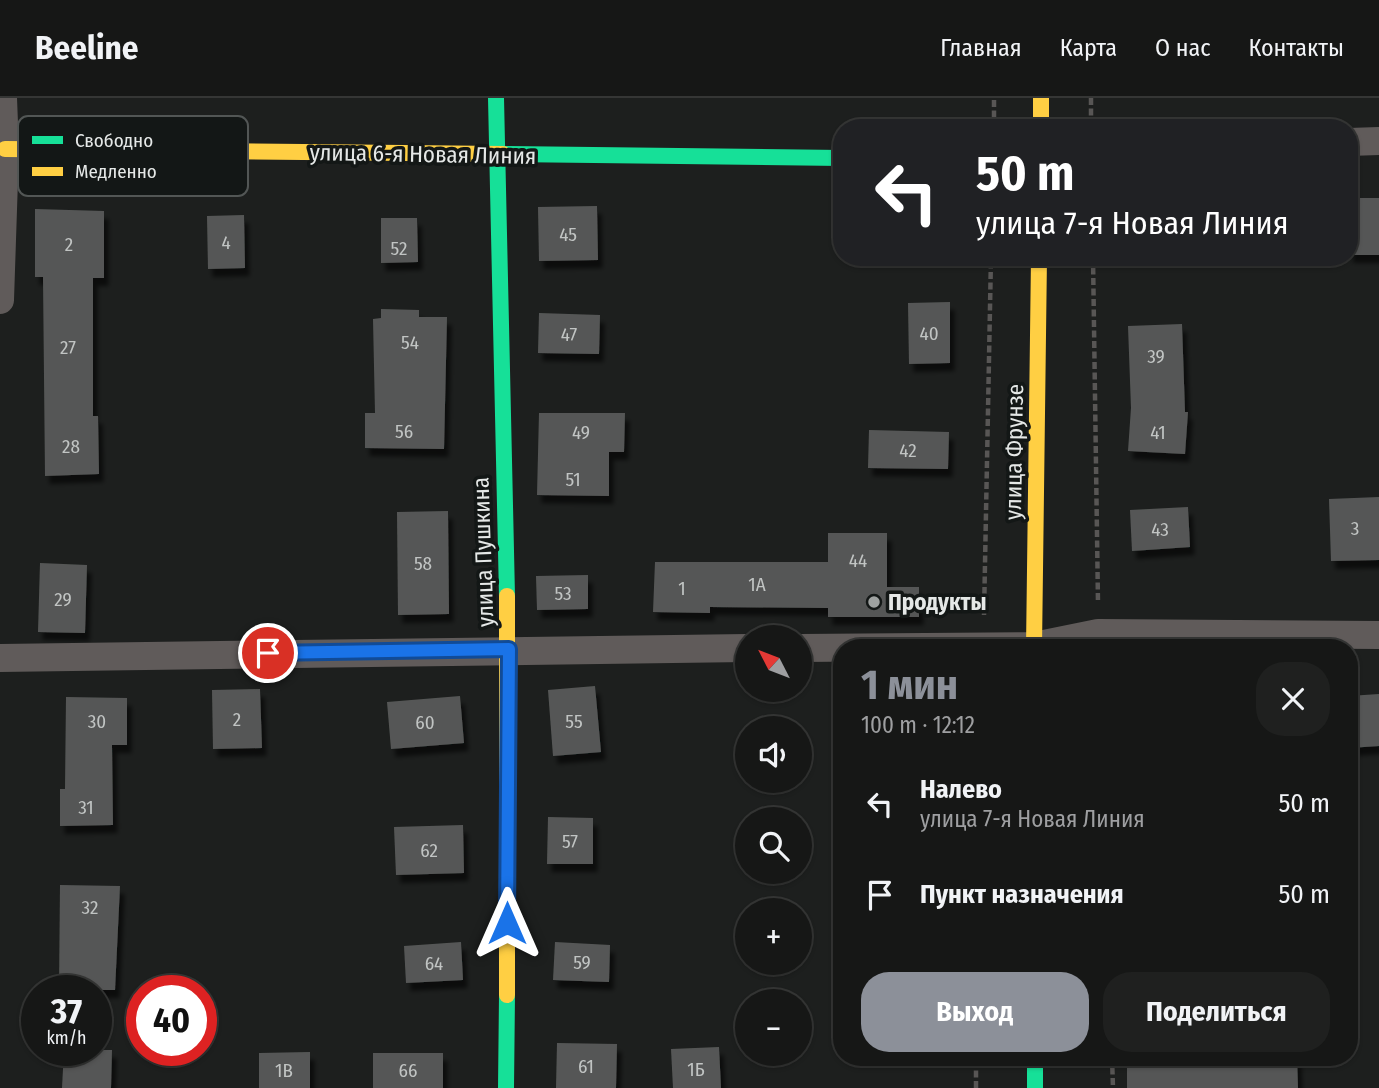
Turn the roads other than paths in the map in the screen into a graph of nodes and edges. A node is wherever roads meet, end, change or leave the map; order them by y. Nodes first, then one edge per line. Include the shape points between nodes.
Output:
1 (4, 98) edge
2 (496, 98) edge
3 (1041, 98) edge
4 (1041, 119) edge
5 (1379, 141) edge
6 (1358, 142) edge
7 (5, 149) junction
8 (18, 149) edge
9 (248, 152) edge
10 (495, 156) junction
11 (833, 158) edge
12 (1040, 266) edge
13 (0, 300) edge
14 (1379, 635) edge
15 (1034, 639) edge
16 (1073, 639) edge
17 (735, 648) edge
18 (812, 648) edge
19 (833, 648) edge
20 (509, 649) junction
21 (0, 658) edge
22 (1035, 1066) edge
23 (506, 1088) edge
24 (1035, 1088) edge

1 - 7 street
2 - 10 street, улица Пушкина
3 - 4 street
5 - 6 street
7 - 8 street, улица 6-я Новая Линия
7 - 13 street
9 - 10 street, улица 6-я Новая Линия
10 - 11 street, улица 6-я Новая Линия
10 - 20 street, улица Пушкина
12 - 15 street, улица Фрунзе
14 - 16 street via 1098,634
17 - 20 street
18 - 19 street
20 - 21 street
20 - 23 street, улица Пушкина
22 - 24 street

